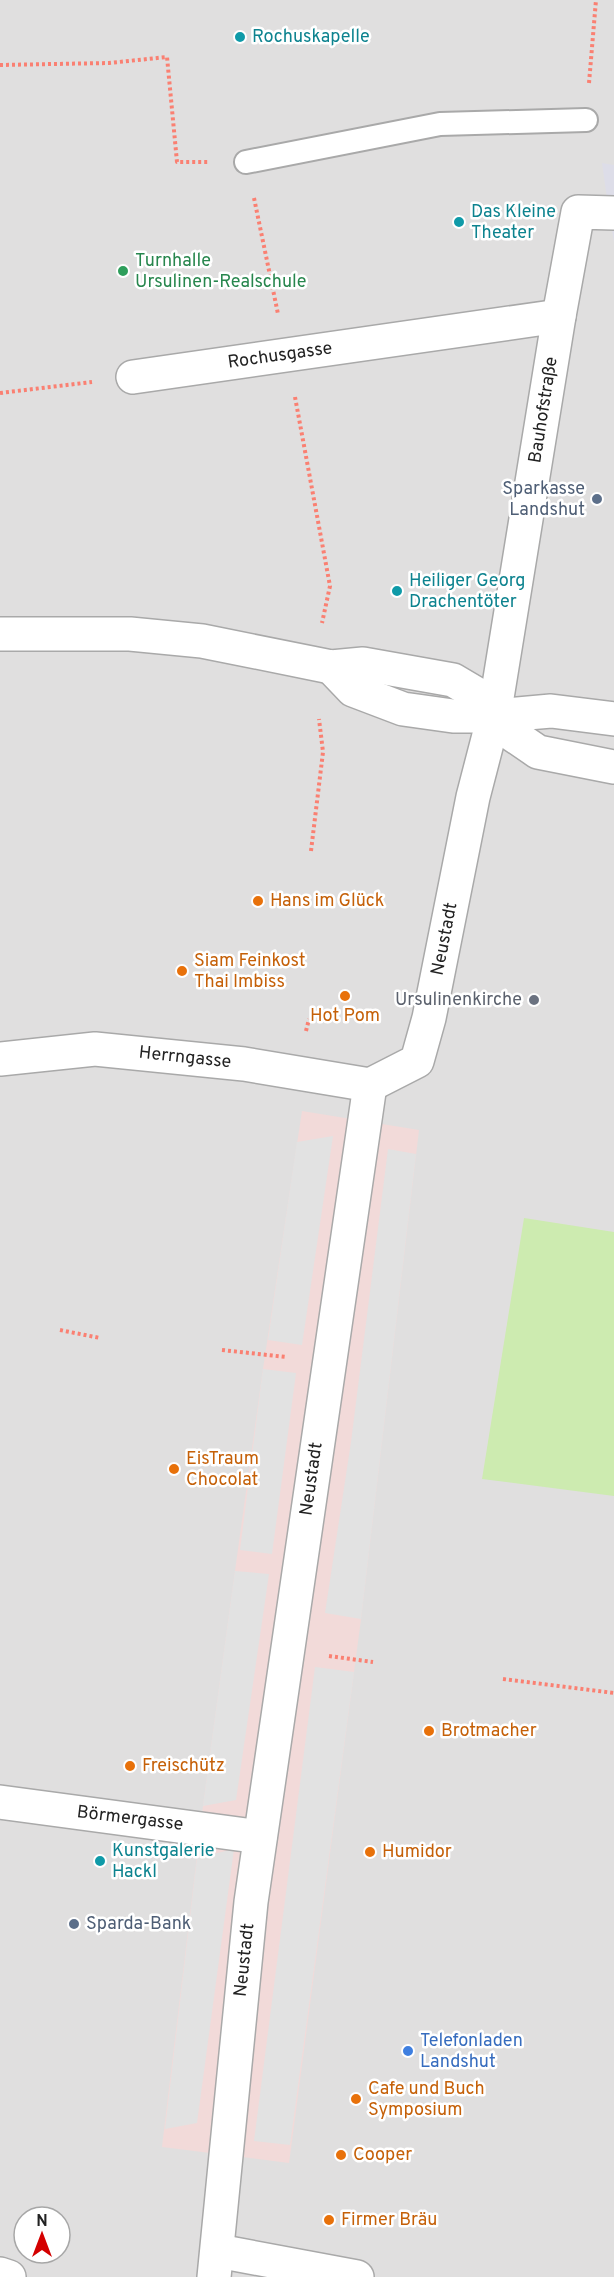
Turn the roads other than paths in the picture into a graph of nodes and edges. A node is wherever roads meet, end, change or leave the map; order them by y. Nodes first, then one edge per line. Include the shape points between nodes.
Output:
1 (586, 120) dead end
2 (246, 162) road end
3 (614, 213) edge
4 (558, 316) junction
5 (134, 377) road end
6 (0, 634) edge
7 (494, 716) junction
8 (614, 719) edge
9 (614, 767) edge
10 (0, 1059) edge
11 (370, 1085) junction
12 (0, 1802) edge
13 (260, 1837) junction
14 (216, 2264) edge
15 (0, 2274) edge
16 (9, 2277) edge
17 (357, 2277) edge

1 - 2 lane via 440,124
3 - 4 street, Bauhofstraße via 578,212
4 - 5 street, Rochusgasse
4 - 7 street, Bauhofstraße
6 - 7 street via 130,634 202,641 322,665 353,690 403,710
7 - 8 street via 551,711
7 - 9 street via 538,752
7 - 11 street, Neustadt via 417,1061
10 - 11 street, Herrngasse via 95,1049 244,1064
11 - 13 street, Neustadt
12 - 13 street, Börmergasse
13 - 14 street, Neustadt
14 - 17 street
15 - 16 street

